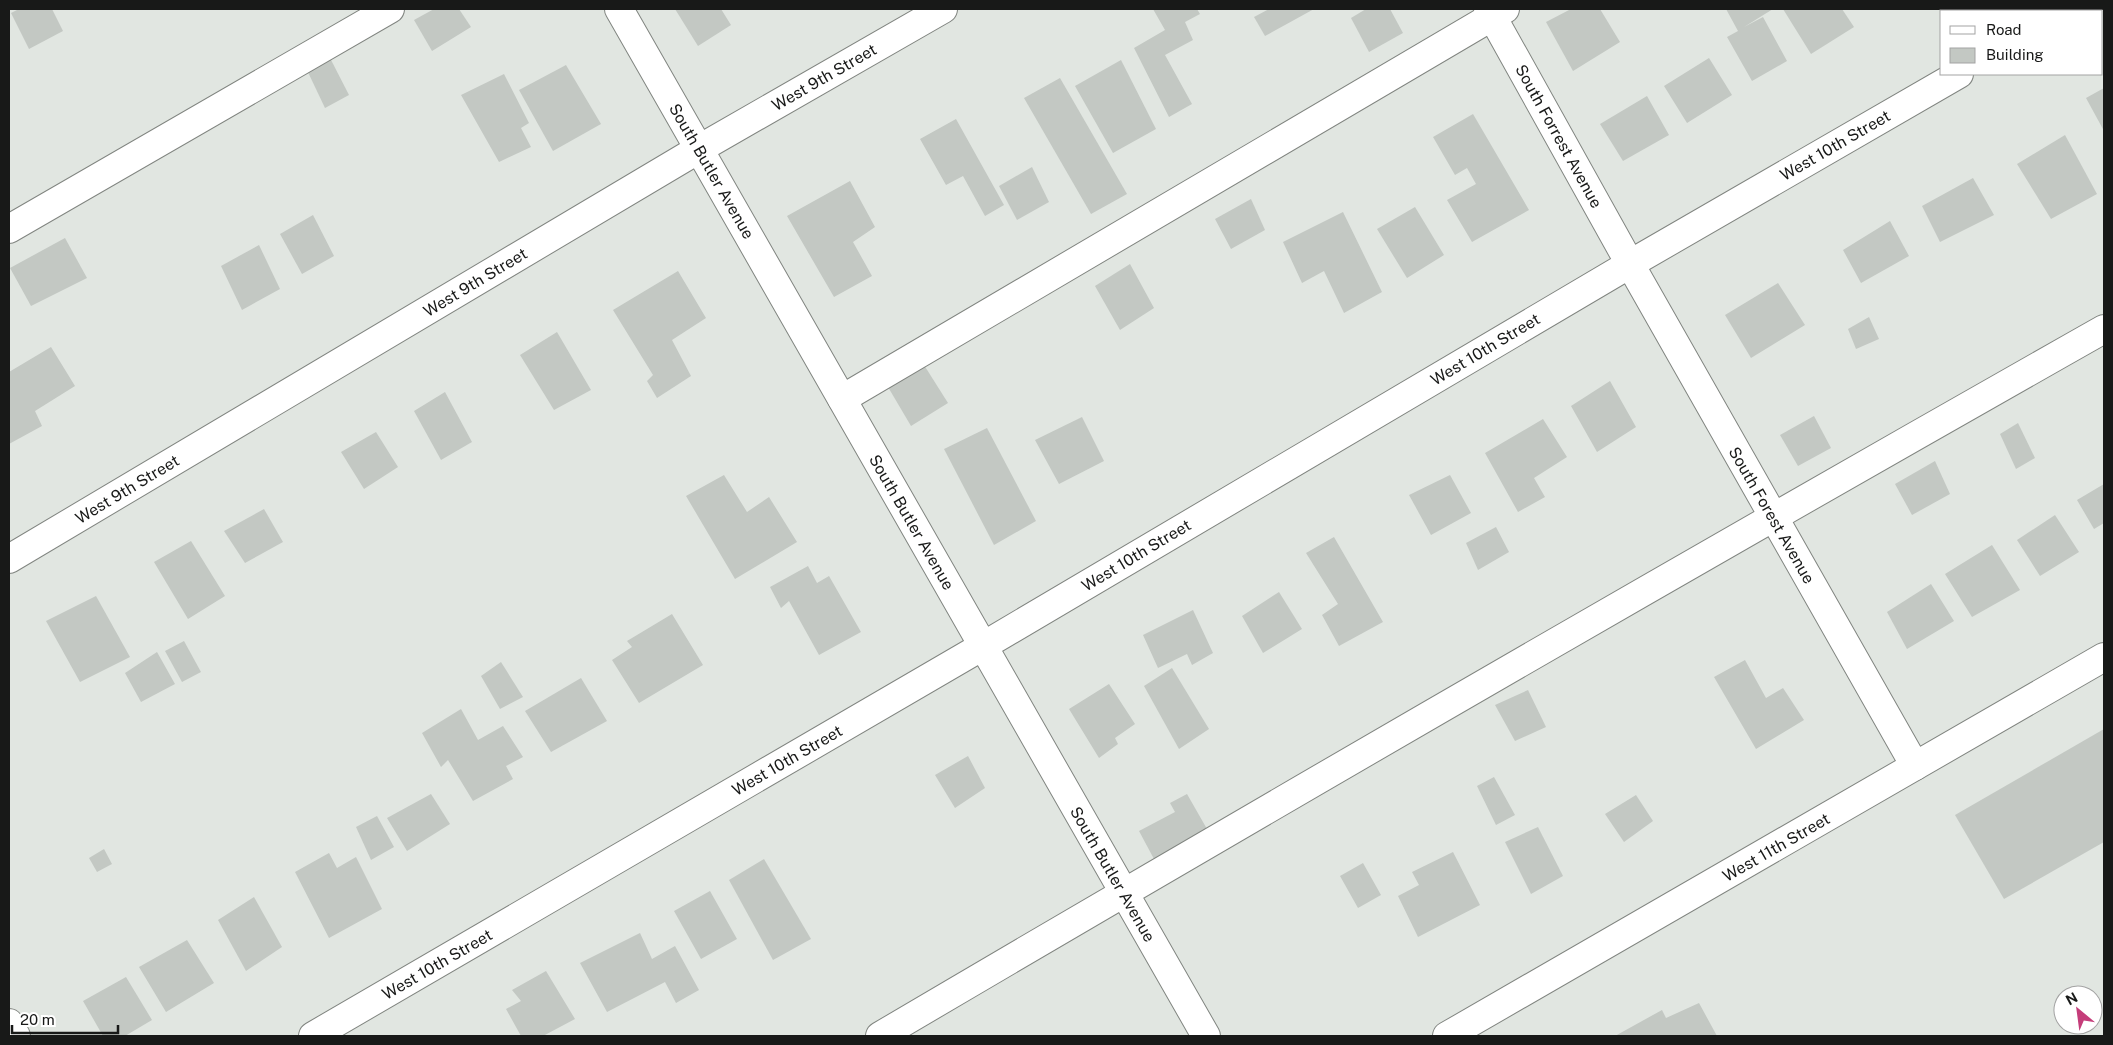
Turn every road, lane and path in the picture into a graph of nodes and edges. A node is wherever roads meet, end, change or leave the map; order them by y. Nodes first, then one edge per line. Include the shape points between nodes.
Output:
1 (390, 9) edge
2 (619, 9) edge
3 (943, 9) edge
4 (1495, 11) edge
5 (1956, 75) edge
6 (699, 149) junction
7 (9, 229) edge
8 (1630, 264) junction
9 (2104, 329) edge
10 (842, 399) junction
11 (1773, 516) junction
12 (9, 559) edge
13 (983, 646) junction
14 (2104, 657) edge
15 (1915, 766) junction
16 (1124, 892) junction
17 (9, 1023) edge
18 (16, 1036) edge
19 (313, 1036) edge
20 (880, 1036) edge
21 (1206, 1036) edge
22 (1447, 1036) edge

1 - 7 street
2 - 6 street, South Butler Avenue
3 - 6 street, West 9th Street
4 - 8 street, South Forrest Avenue
4 - 10 street
5 - 8 street, West 10th Street
6 - 10 street, South Butler Avenue
6 - 12 street, West 9th Street
8 - 11 street, South Forest Avenue
8 - 13 street, West 10th Street
9 - 11 street
10 - 13 street, South Butler Avenue
11 - 15 street, South Forest Avenue
11 - 16 street
13 - 16 street, South Butler Avenue
13 - 19 street, West 10th Street
14 - 15 street, West 11th Street
15 - 22 street, West 11th Street
16 - 20 street
16 - 21 street, South Butler Avenue
17 - 18 street

